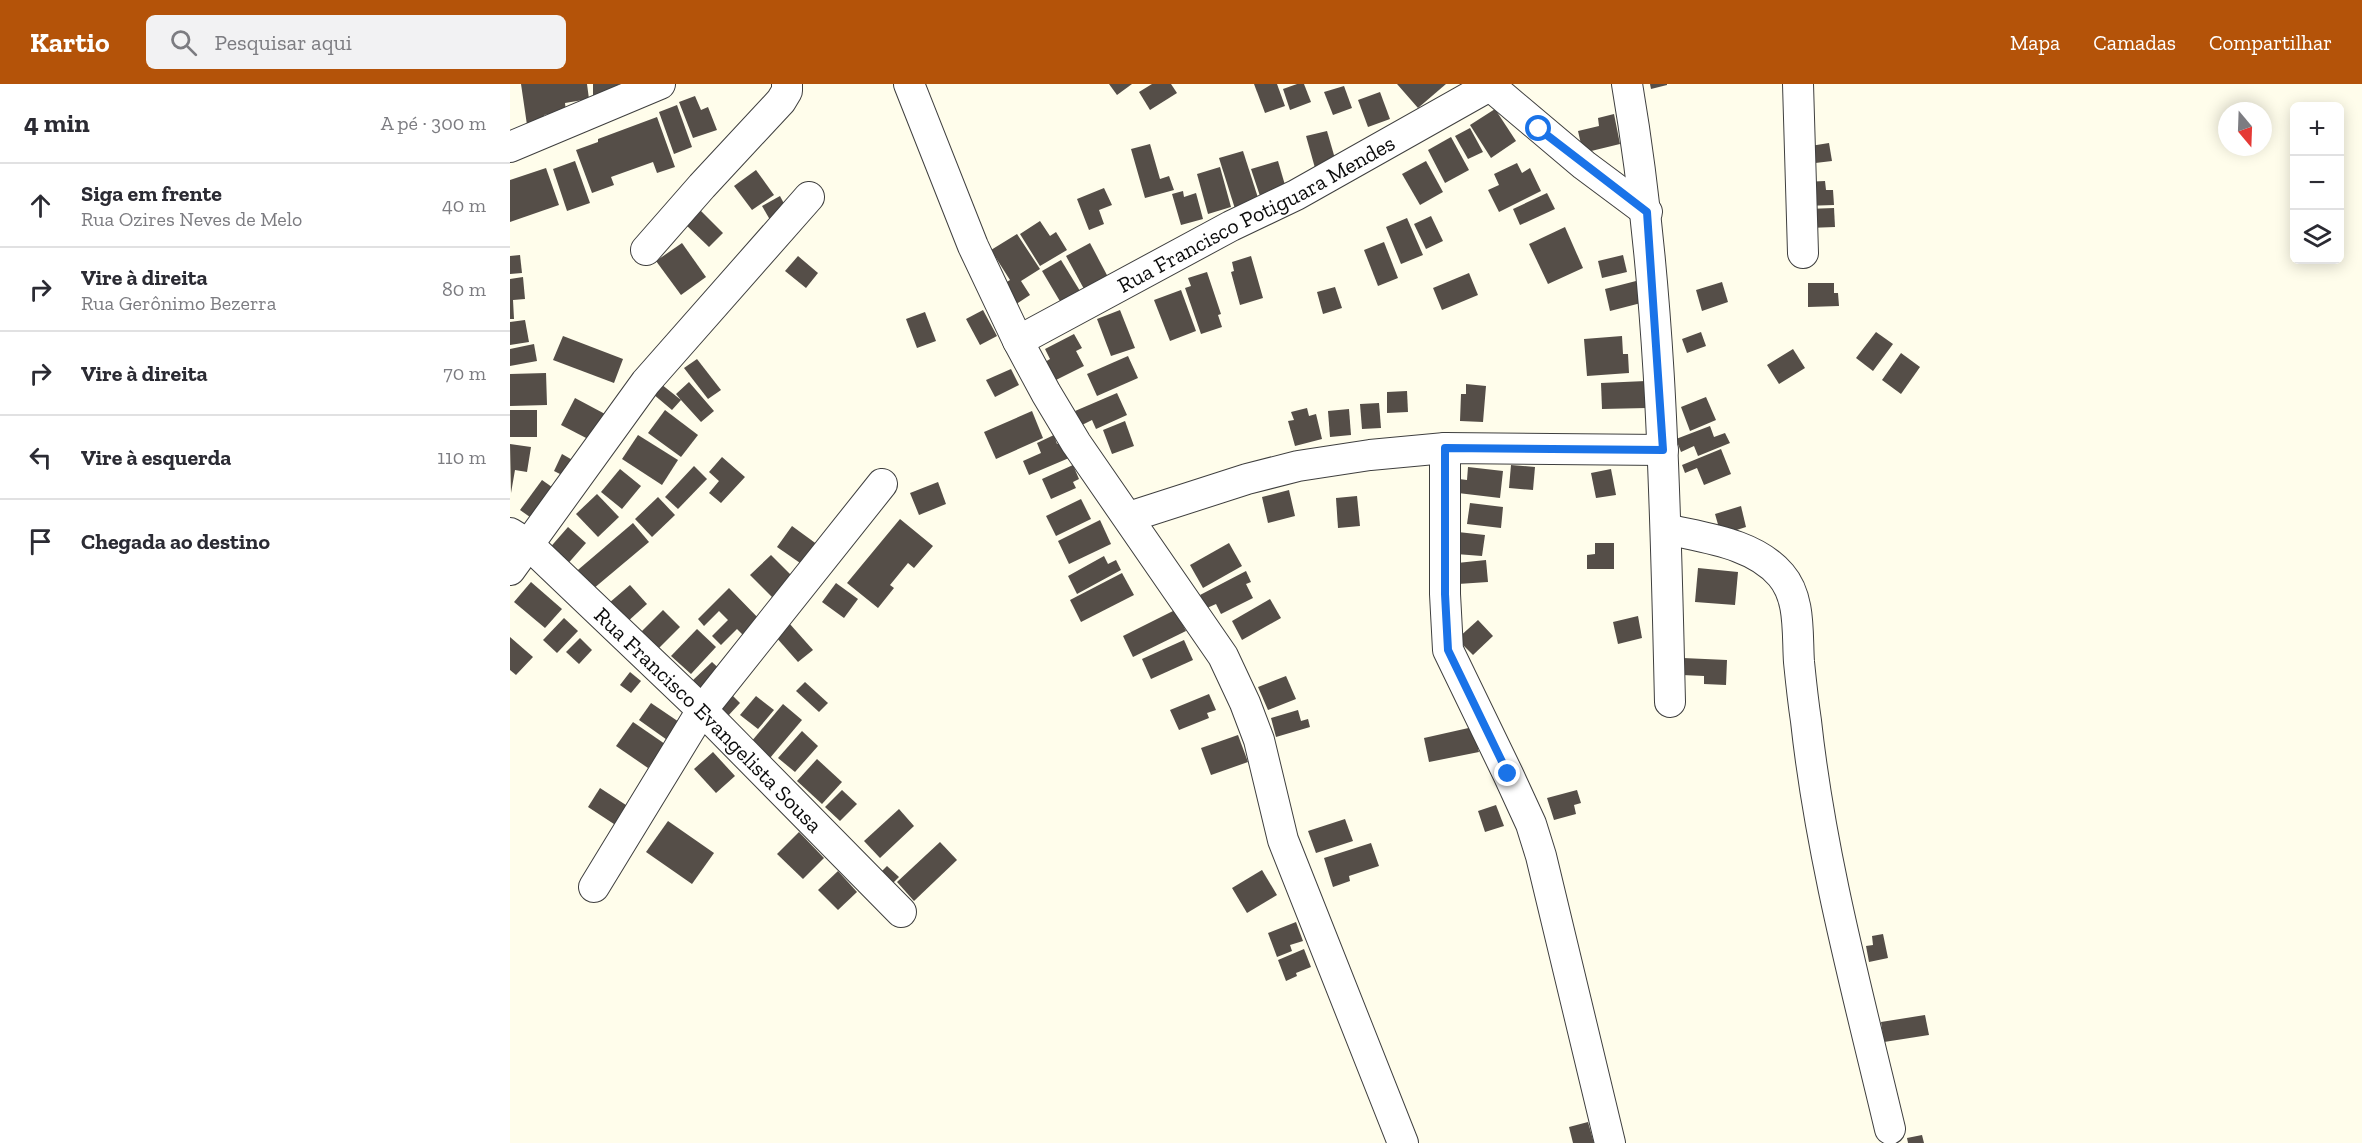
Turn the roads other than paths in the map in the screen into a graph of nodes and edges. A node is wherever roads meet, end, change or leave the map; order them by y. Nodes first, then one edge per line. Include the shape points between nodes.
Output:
1 (660, 84) edge
2 (787, 84) edge
3 (909, 84) edge
4 (1491, 84) edge
5 (1627, 84) edge
6 (1798, 84) edge
7 (510, 147) edge
8 (809, 197) dead end
9 (1647, 212) junction
10 (646, 250) dead end
11 (1803, 252) dead end
12 (1018, 341) junction
13 (1445, 448) junction
14 (1663, 450) junction
15 (882, 484) dead end
16 (1129, 517) junction
17 (1666, 529) junction
18 (519, 538) edge
19 (510, 570) edge
20 (1670, 702) dead end
21 (702, 710) junction
22 (594, 887) dead end
23 (901, 912) dead end
24 (1890, 1129) dead end
25 (1403, 1143) edge
26 (1610, 1143) edge

1 - 7 street
2 - 10 street via 781,101
3 - 12 street via 973,246
4 - 9 street via 1575,158
4 - 12 street, Rua Francisco Potiguara Mendes via 1317,183
5 - 9 street
6 - 11 street
8 - 18 street via 646,382
9 - 14 street
12 - 16 street via 1076,443
13 - 14 street
13 - 16 street via 1298,466
13 - 26 street via 1448,650 1531,824
14 - 17 street
15 - 21 street
16 - 25 street via 1223,656 1245,703 1283,840
17 - 20 street
17 - 24 street via 1728,543 1762,558 1782,576 1793,596 1809,752 1828,866
18 - 19 street
18 - 21 street, Rua Francisco Evangelista Sousa
21 - 22 street
21 - 23 street, Rua Francisco Evangelista Sousa

